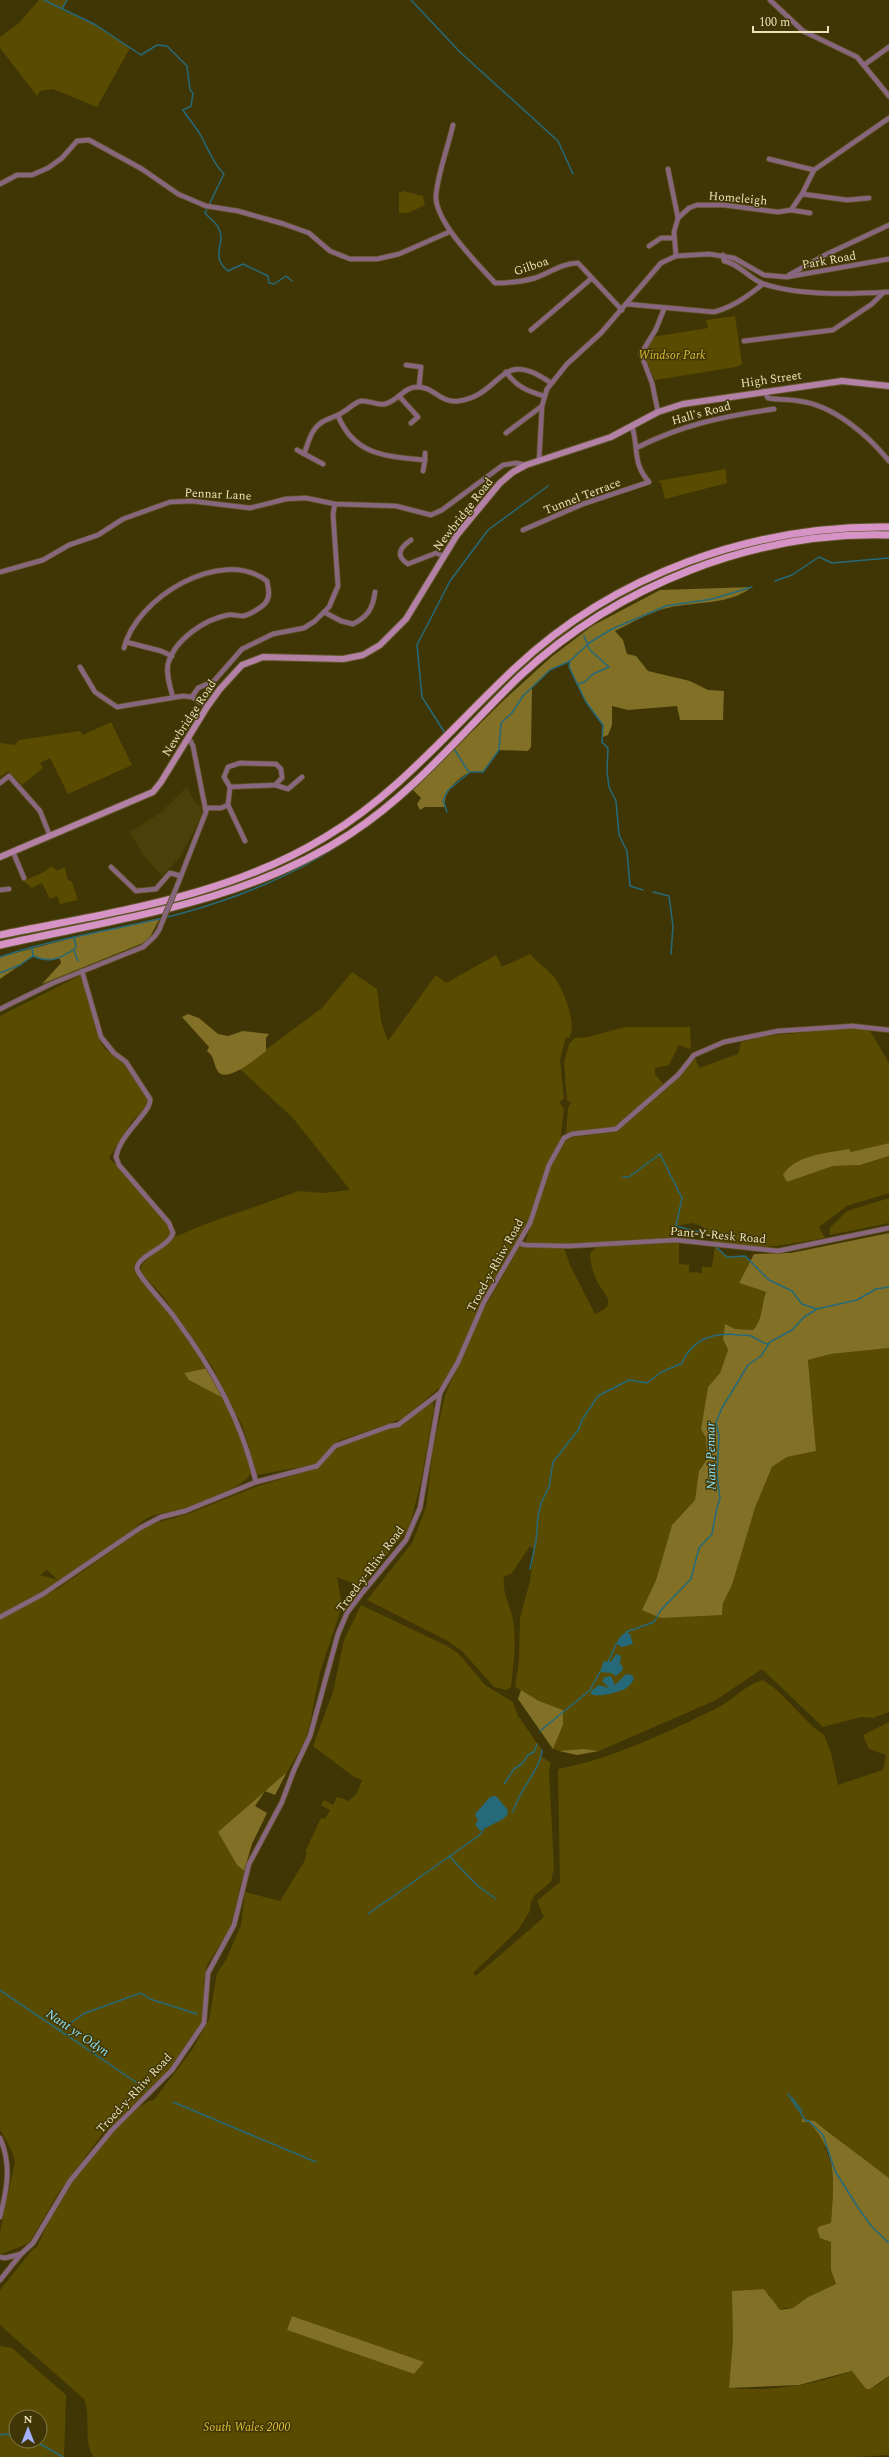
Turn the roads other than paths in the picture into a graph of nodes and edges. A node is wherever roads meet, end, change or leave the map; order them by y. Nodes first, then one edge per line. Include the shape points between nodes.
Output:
1 (770, 0) edge
2 (889, 46) edge
3 (864, 65) junction
4 (889, 96) edge
5 (889, 118) edge
6 (453, 125) dead end
7 (770, 159) dead end
8 (668, 169) dead end
9 (814, 170) junction
10 (0, 184) edge
11 (802, 194) junction
12 (869, 198) dead end
13 (790, 210) junction
14 (810, 213) dead end
15 (678, 218) junction
16 (889, 225) edge
17 (450, 232) junction
18 (674, 238) junction
19 (649, 246) dead end
20 (723, 255) junction
21 (676, 256) junction
22 (889, 259) edge
23 (787, 277) junction
24 (592, 278) junction
25 (763, 284) junction
26 (886, 292) edge
27 (626, 304) junction
28 (664, 309) junction
29 (622, 310) junction
30 (531, 330) dead end
31 (744, 340) dead end
32 (406, 365) dead end
33 (506, 372) junction
34 (551, 383) junction
35 (889, 386) edge
36 (419, 387) junction
37 (764, 391) junction
38 (399, 396) junction
39 (544, 396) junction
40 (542, 406) junction
41 (774, 409) dead end
42 (658, 412) junction
43 (338, 416) junction
44 (411, 424) dead end
45 (632, 426) junction
46 (506, 433) dead end
47 (636, 448) junction
48 (297, 450) dead end
49 (425, 453) dead end
50 (304, 454) junction
51 (425, 460) junction
52 (539, 461) junction
53 (889, 461) edge
54 (323, 464) dead end
55 (526, 465) junction
56 (423, 471) dead end
57 (335, 504) junction
58 (889, 527) edge
59 (522, 530) dead end
60 (889, 535) edge
61 (411, 540) dead end
62 (443, 556) junction
63 (0, 572) edge
64 (375, 592) dead end
65 (324, 612) junction
66 (126, 642) junction
67 (124, 648) dead end
68 (172, 656) junction
69 (80, 667) dead end
70 (173, 697) junction
71 (192, 697) junction
72 (207, 707) junction
73 (189, 738) junction
74 (302, 777) dead end
75 (0, 783) edge
76 (275, 785) junction
77 (230, 787) junction
78 (228, 805) junction
79 (205, 808) junction
80 (50, 836) junction
81 (245, 841) dead end
82 (14, 852) junction
83 (0, 857) edge
84 (111, 867) dead end
85 (24, 878) dead end
86 (180, 878) junction
87 (9, 889) dead end
88 (0, 890) edge
89 (0, 935) edge
90 (0, 944) edge
91 (82, 971) junction
92 (0, 1009) edge
93 (889, 1030) edge
94 (889, 1228) edge
95 (519, 1243) junction
96 (440, 1393) junction
97 (256, 1482) junction
98 (0, 1617) edge
99 (0, 2138) edge
100 (0, 2217) edge
101 (21, 2254) junction
102 (0, 2257) edge
103 (0, 2280) edge

1 - 3 street via 803,31 857,58
2 - 3 street
3 - 4 street
5 - 9 street
6 - 17 street via 436,196 441,216
7 - 9 street
8 - 15 street
9 - 11 street
10 - 17 street via 17,175 32,175 48,168 62,158 77,141 89,140 142,169 178,194 206,206 238,211 302,231 330,251 350,259 377,260 399,254
11 - 12 street via 847,200
11 - 13 street
13 - 14 street, Homeleigh
13 - 15 street, Homeleigh via 778,212 724,205 697,205 689,208
15 - 18 street
16 - 23 street via 825,255
17 - 24 street, Gilboa via 495,283 512,283 536,278 568,263 578,263
18 - 19 street via 661,238
18 - 21 street
20 - 21 street via 693,253
20 - 23 street, Park Road via 734,258 764,275
20 - 25 street via 724,261 740,267
21 - 27 street via 661,263
22 - 23 street, Park Road
24 - 29 street, Gilboa
24 - 30 street
25 - 26 street via 846,294
25 - 28 street via 749,296 724,310 714,312
26 - 31 street via 833,330
27 - 28 street
27 - 29 street
28 - 42 street via 641,354 652,383
29 - 34 street
32 - 36 street via 421,367
33 - 34 street via 526,368
33 - 36 street via 482,393 458,402 439,398 426,388
33 - 39 street via 524,390
34 - 39 street
35 - 37 street, High Street via 842,381
36 - 38 street via 408,388
37 - 42 street, High Street via 701,400
37 - 53 street via 768,398 799,400 832,412 859,431
38 - 43 street via 385,404 360,402
38 - 44 street via 418,417
39 - 40 street
40 - 46 street
40 - 52 street
41 - 47 street, Hall's Road via 698,422 666,433
42 - 45 street, High Street
43 - 50 street via 317,426
43 - 51 street via 350,438 362,447 377,454
45 - 47 street
45 - 52 street, Newbridge Road via 611,437
47 - 59 street, Tunnel Terrace via 637,465 649,482 583,504
48 - 50 street
49 - 51 street
50 - 54 street
51 - 56 street
52 - 55 street, Newbridge Road
55 - 57 street, Pennar Lane via 503,465 432,515 396,506
55 - 62 street, Newbridge Road via 500,483
57 - 63 street, Pennar Lane via 306,498 286,499 250,508 203,502 170,502 123,519 98,535 69,545 43,560
57 - 65 street via 332,514 338,586 335,596
58 - 89 main road via 844,527 782,536 711,554 643,580 592,610 539,647 408,776 367,810 296,854 254,872 159,902
60 - 90 main road via 844,536 755,550 722,559 659,583 594,618 541,657 444,755 384,811 313,856 269,877 195,901 135,917
61 - 62 street via 399,553 400,558 408,564 436,553
62 - 72 street, Newbridge Road via 406,619 380,645 363,655 343,659 254,659 234,673
64 - 65 street via 374,604 364,618 352,624
65 - 71 street via 304,628 273,634 242,649 214,681 198,688
66 - 67 street
66 - 68 street
66 - 68 street via 130,629 143,612 180,584 223,568 241,569 258,574 267,581 267,602 244,616 229,615 215,619 188,635
68 - 70 street via 168,673
69 - 70 street via 95,692 117,707
70 - 71 street
71 - 72 street
72 - 73 street, Newbridge Road
73 - 79 street via 193,746
73 - 80 street, Newbridge Road via 153,792
74 - 76 street via 288,789
75 - 80 street via 9,776 40,811
76 - 77 street
76 - 77 street via 282,778 281,769 276,764 240,763 228,767 224,777
77 - 78 street
78 - 79 street via 221,808
78 - 81 street
79 - 86 street via 206,812
80 - 82 street, Newbridge Road
82 - 83 street, Newbridge Road
82 - 85 street
84 - 86 street via 136,892 156,889 170,873
86 - 91 street, bridge via 155,936 142,947
87 - 88 street
91 - 92 street
91 - 97 street via 101,1036 114,1053 126,1062 150,1099 148,1110 126,1134 116,1157 119,1165 169,1223 173,1233 168,1242 141,1261 137,1266 138,1273 165,1303 205,1358 242,1433
93 - 95 street, Troed-y-Rhiw Road via 852,1026 778,1031 724,1042 699,1052 678,1076 616,1129 572,1134 564,1138 549,1165 535,1209
94 - 95 street, Pant-Y-Resk Road via 778,1251 676,1240 569,1246
95 - 96 street, Troed-y-Rhiw Road via 484,1302 456,1368
96 - 97 street via 398,1425 335,1446 317,1466
96 - 101 street, Troed-y-Rhiw Road via 424,1486 413,1528 347,1613 338,1634 310,1736 282,1802 250,1864 234,1925 208,1973 204,2023 172,2070 112,2130 70,2181 33,2243
97 - 98 street via 184,1511 161,1517 140,1528 43,1594
99 - 100 street via 7,2161 8,2178
101 - 102 street
101 - 103 street, Troed-y-Rhiw Road

